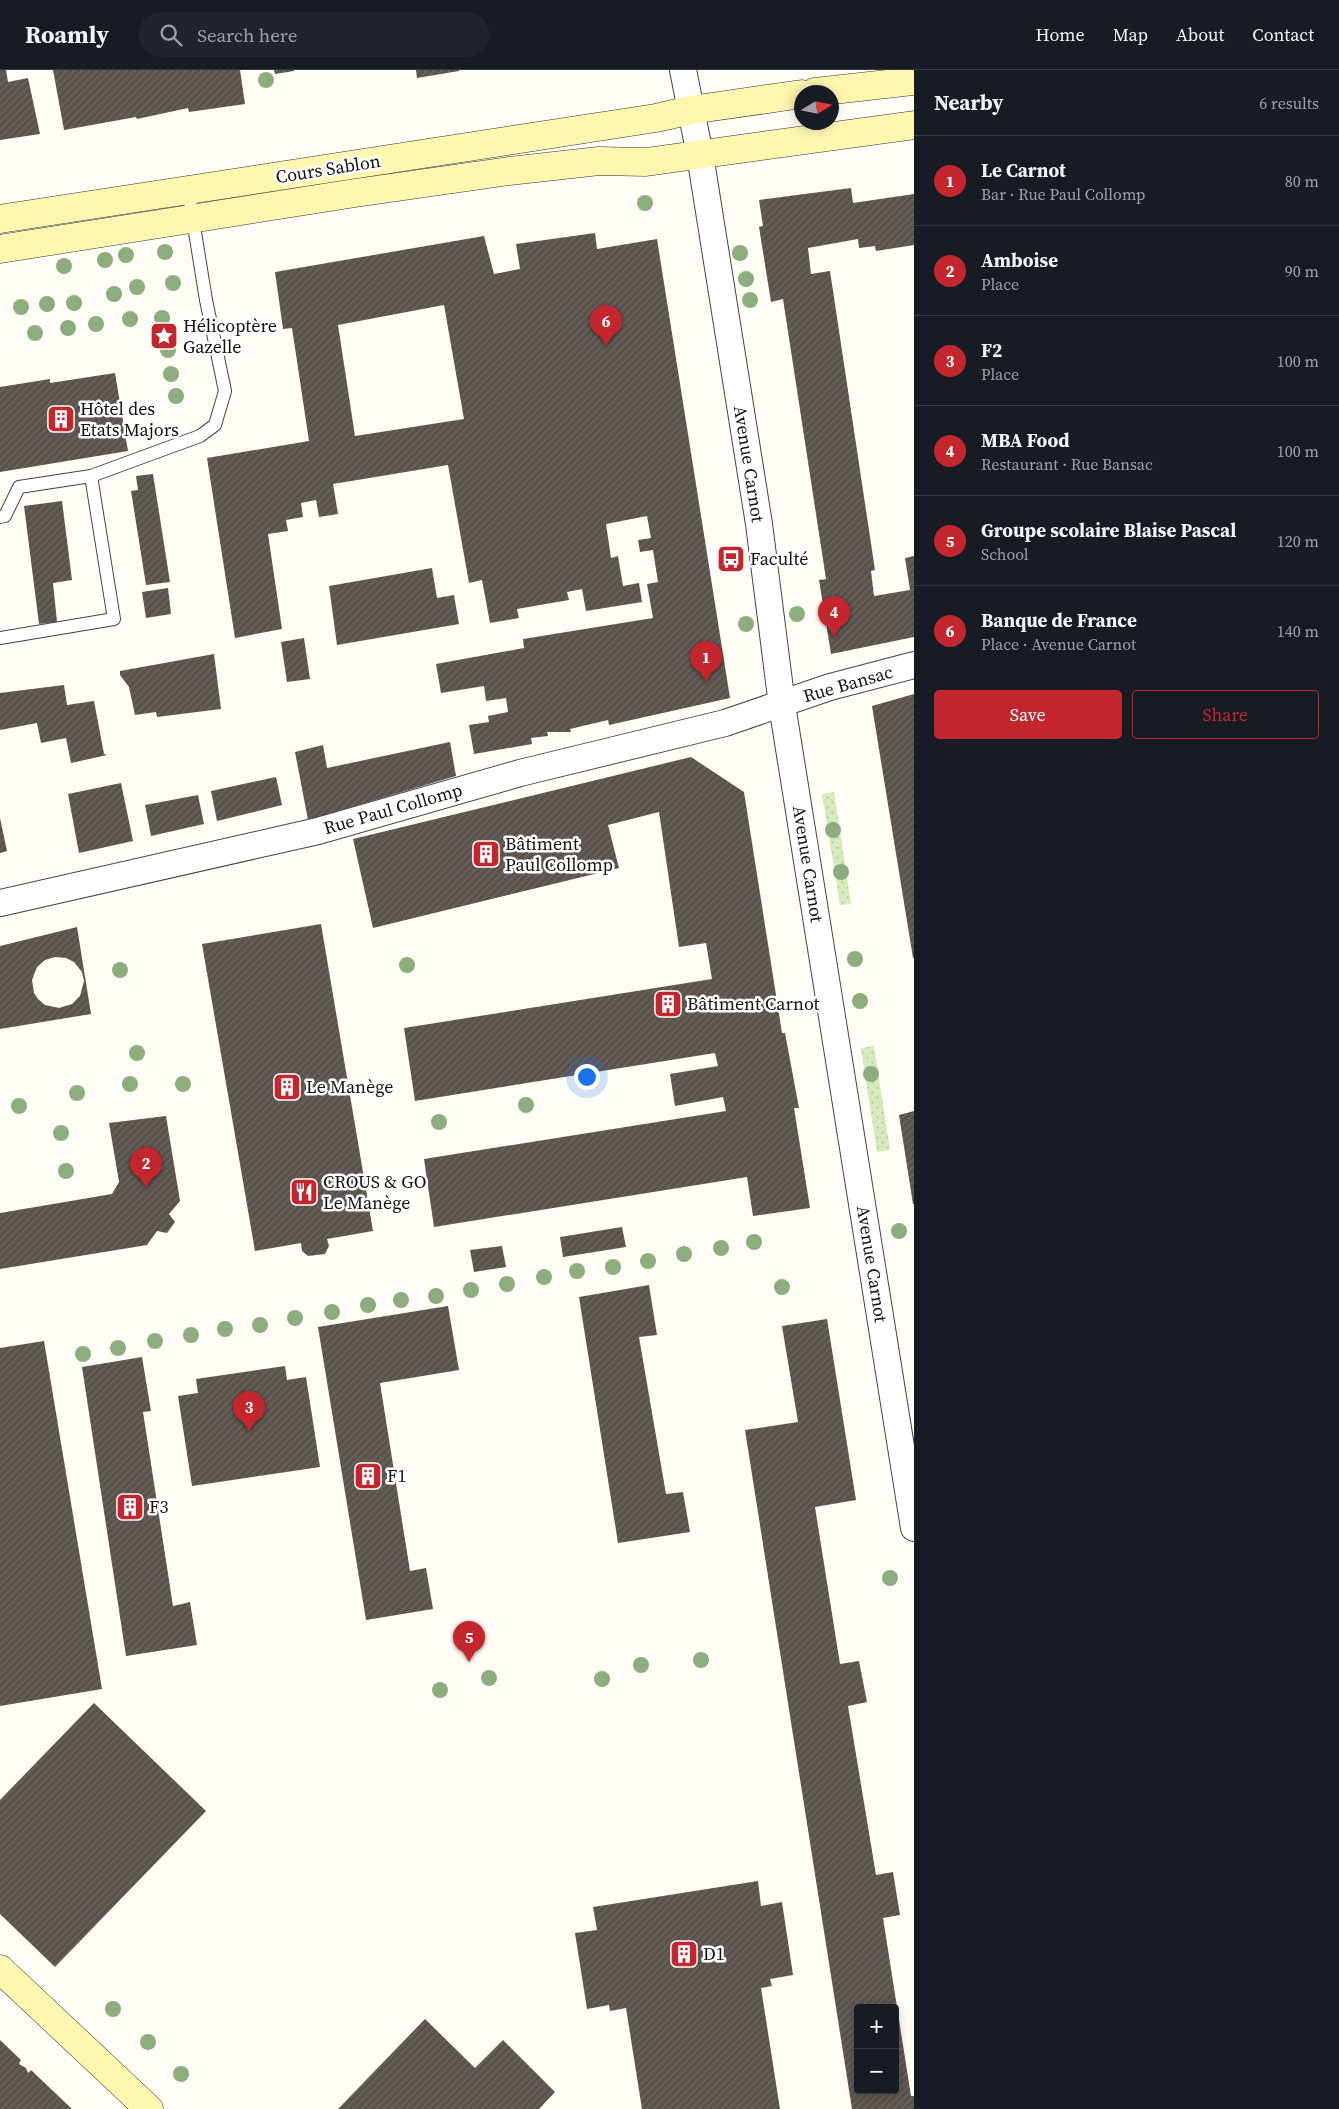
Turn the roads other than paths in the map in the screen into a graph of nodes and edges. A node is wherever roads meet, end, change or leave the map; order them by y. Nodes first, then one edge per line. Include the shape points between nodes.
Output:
1 (683, 70) edge
2 (914, 81) edge
3 (839, 89) edge
4 (794, 95) edge
5 (691, 110) junction
6 (914, 125) edge
7 (700, 155) junction
8 (188, 189) junction
9 (0, 219) edge
10 (193, 219) junction
11 (0, 249) edge
12 (92, 476) junction
13 (0, 517) edge
14 (0, 638) edge
15 (914, 665) edge
16 (782, 705) junction
17 (0, 903) edge
18 (906, 1428) edge
19 (914, 1528) edge
20 (0, 1969) edge
21 (149, 2109) edge

1 - 5 street
2 - 3 main road
4 - 5 main road
5 - 7 street
5 - 8 main road, Cours Sablon
6 - 7 main road
7 - 10 main road, Cours Sablon via 509,171
7 - 16 street, Avenue Carnot via 759,524
8 - 9 main road, Cours Sablon
8 - 10 lane
10 - 11 main road, Cours Sablon
10 - 12 lane via 225,391 215,425 200,436
12 - 13 lane via 19,487 5,516
12 - 14 lane via 114,619
15 - 16 street, Rue Bansac via 830,687
16 - 17 street, Rue Paul Collomp via 706,728 520,773 318,831
16 - 18 street, Avenue Carnot
18 - 19 street, Avenue Carnot
20 - 21 main road

